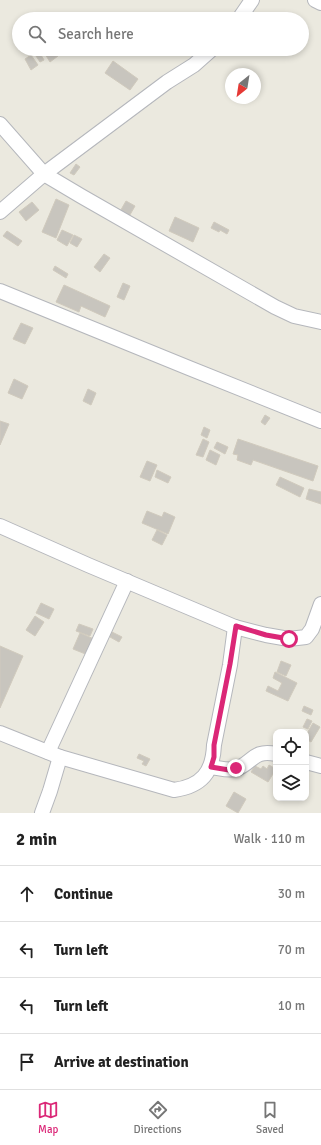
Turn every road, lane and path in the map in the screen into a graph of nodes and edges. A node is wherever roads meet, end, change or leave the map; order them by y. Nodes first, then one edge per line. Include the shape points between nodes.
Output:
1 (252, 0) edge
2 (315, 0) edge
3 (321, 3) edge
4 (244, 12) edge
5 (204, 56) edge
6 (0, 124) edge
7 (44, 174) junction
8 (0, 212) edge
9 (0, 291) edge
10 (321, 322) edge
11 (321, 420) edge
12 (0, 526) edge
13 (127, 581) junction
14 (321, 604) edge
15 (236, 626) junction
16 (0, 733) edge
17 (54, 754) junction
18 (273, 754) edge
19 (309, 763) edge
20 (321, 766) edge
21 (211, 767) junction
22 (42, 813) edge

1 - 4 street
2 - 3 street
5 - 7 street
6 - 7 street
7 - 8 street
7 - 10 street via 275,307 294,316
9 - 11 street
12 - 13 street
13 - 15 street
13 - 17 street
14 - 15 street via 312,629 306,637 289,639
15 - 21 street
16 - 17 street
17 - 21 street via 174,790 191,786 203,778
17 - 22 street via 50,791
18 - 21 street via 256,755 241,766 229,770
19 - 20 street

